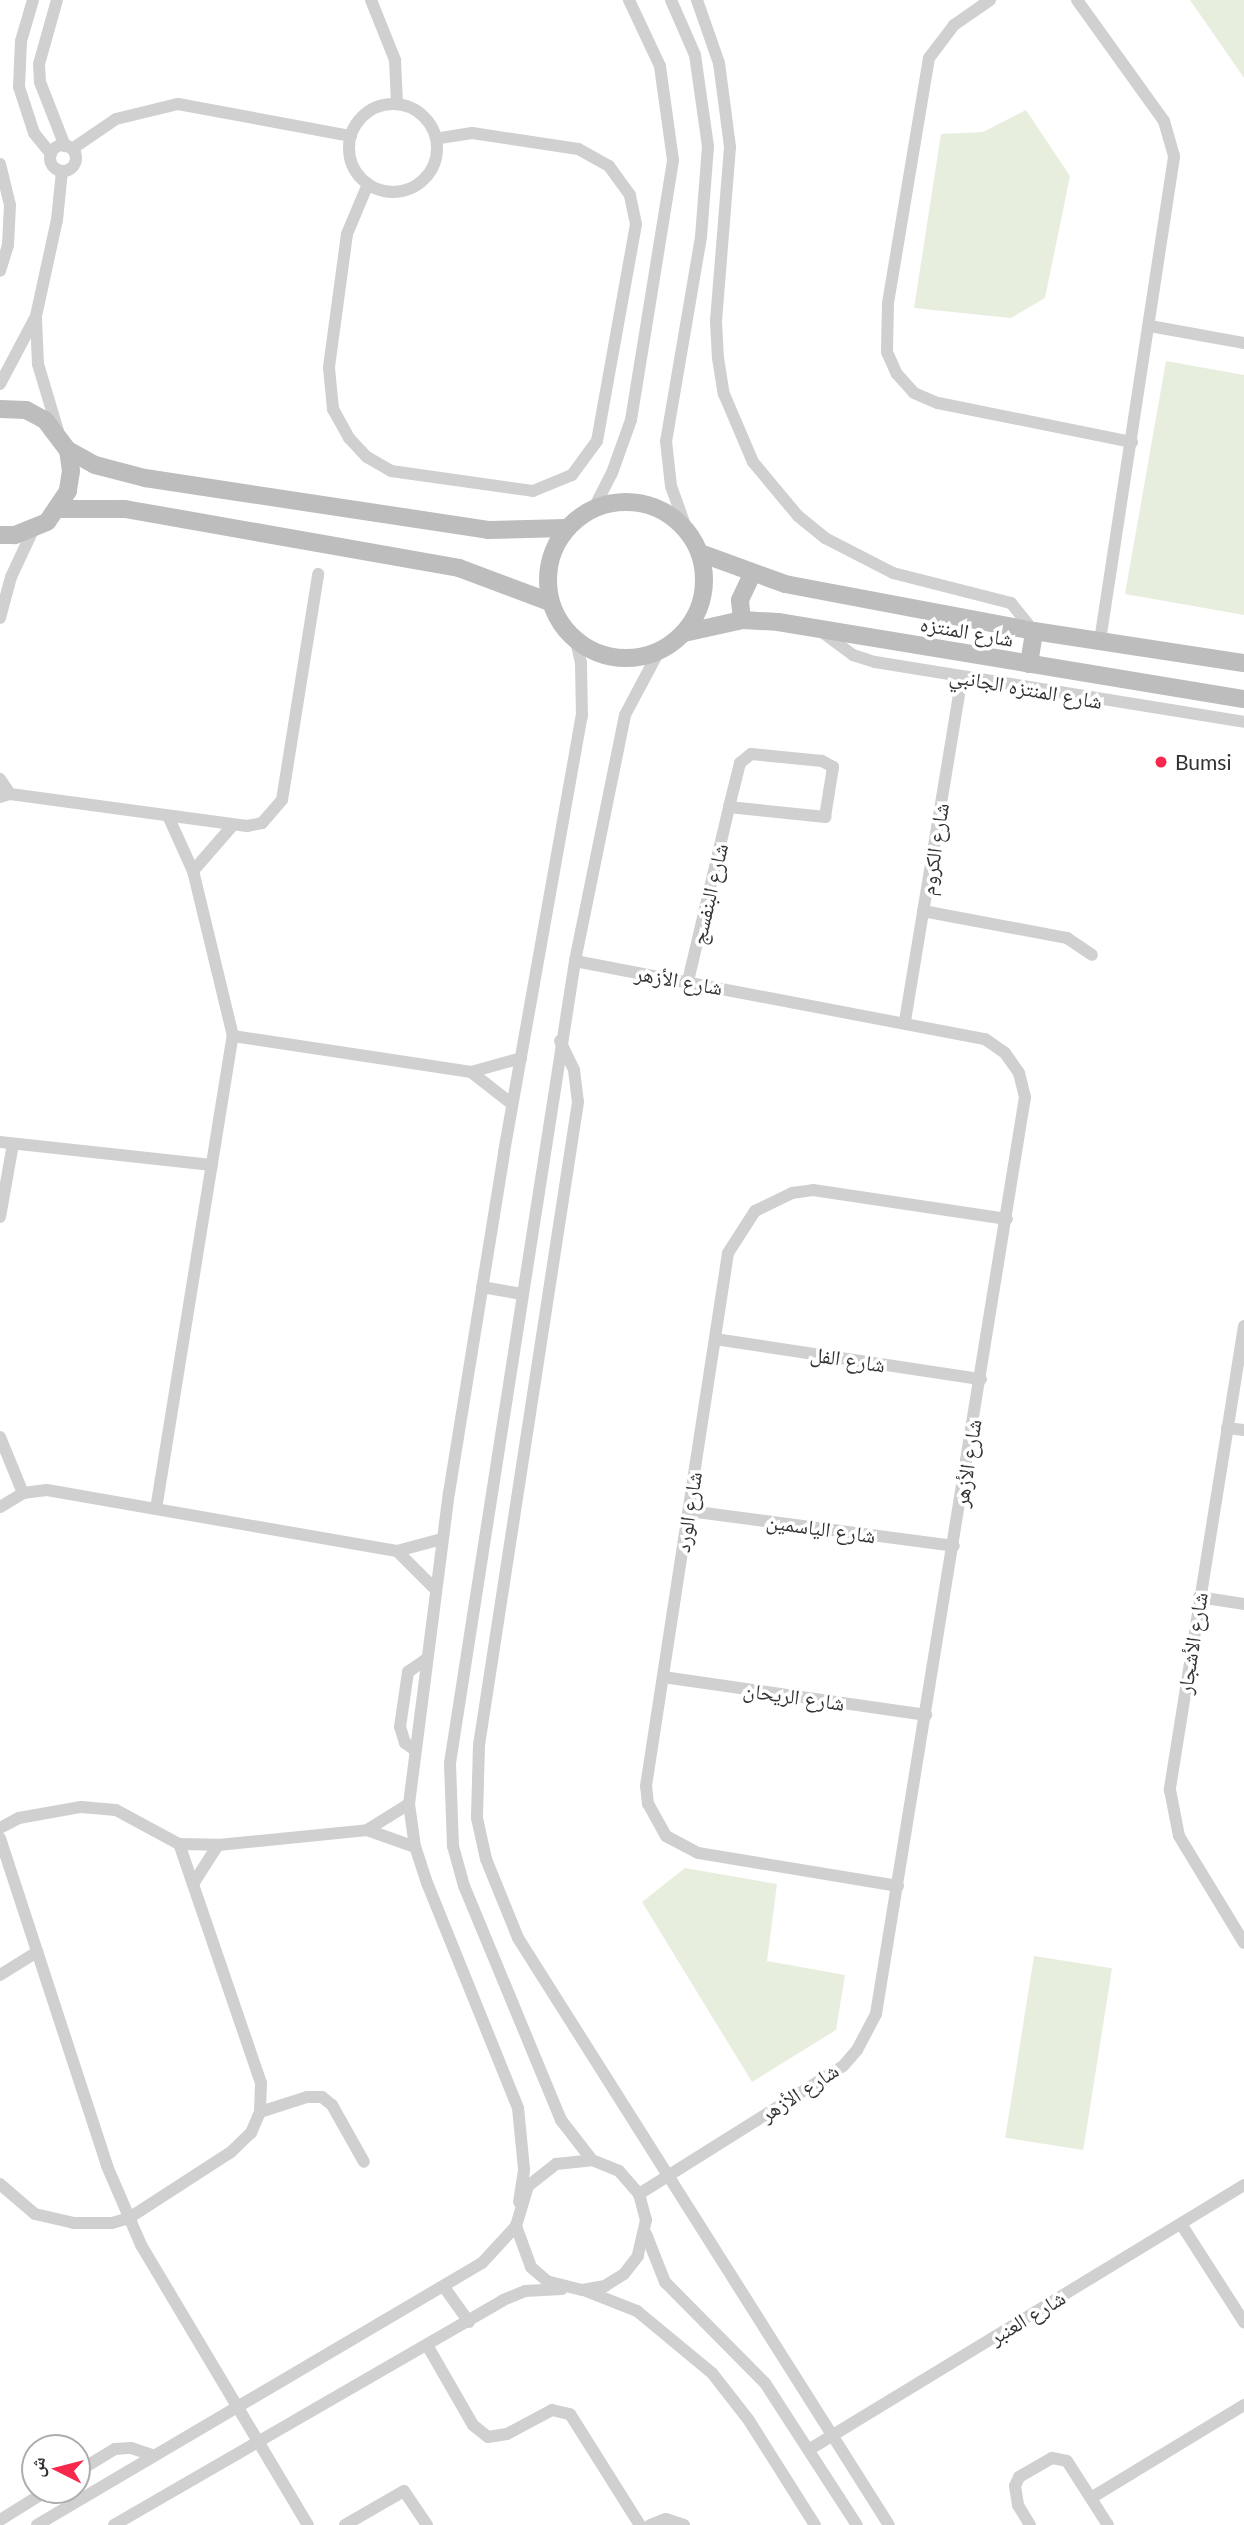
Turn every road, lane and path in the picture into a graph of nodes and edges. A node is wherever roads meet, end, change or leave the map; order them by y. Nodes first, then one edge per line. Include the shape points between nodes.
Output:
1 (33, 0) edge
2 (57, 0) edge
3 (371, 0) edge
4 (629, 0) edge
5 (671, 0) edge
6 (695, 0) edge
7 (990, 0) edge
8 (1077, 0) edge
9 (679, 15) junction
10 (397, 104) junction
11 (351, 136) junction
12 (436, 139) junction
13 (69, 147) junction
14 (51, 154) junction
15 (0, 164) edge
16 (62, 171) junction
17 (368, 184) junction
18 (701, 237) junction
19 (723, 239) junction
20 (0, 271) edge
21 (36, 316) junction
22 (1150, 326) junction
23 (1244, 344) edge
24 (0, 384) edge
25 (0, 409) edge
26 (59, 434) junction
27 (1132, 442) junction
28 (68, 450) junction
29 (594, 508) junction
30 (59, 509) junction
31 (566, 528) junction
32 (686, 528) junction
33 (33, 530) junction
34 (0, 535) edge
35 (700, 553) junction
36 (318, 573) dead end
37 (752, 574) junction
38 (550, 602) junction
39 (0, 618) edge
40 (742, 620) junction
41 (818, 628) junction
42 (1034, 631) junction
43 (684, 633) junction
44 (1100, 640) junction
45 (576, 641) junction
46 (659, 651) junction
47 (1244, 663) edge
48 (1029, 664) junction
49 (962, 677) junction
50 (1244, 699) edge
51 (1244, 722) edge
52 (0, 779) edge
53 (5, 796) edge
54 (729, 807) junction
55 (168, 816) junction
56 (233, 825) junction
57 (193, 871) junction
58 (923, 911) junction
59 (1092, 955) dead end
60 (575, 961) junction
61 (688, 981) junction
62 (905, 1021) junction
63 (233, 1036) junction
64 (560, 1041) junction
65 (520, 1058) junction
66 (471, 1072) junction
67 (512, 1104) junction
68 (6, 1143) edge
69 (212, 1166) junction
70 (0, 1217) edge
71 (1007, 1219) junction
72 (482, 1287) junction
73 (520, 1294) junction
74 (1244, 1326) edge
75 (715, 1339) junction
76 (981, 1379) junction
77 (1227, 1428) junction
78 (1244, 1430) edge
79 (0, 1437) edge
80 (23, 1493) junction
81 (0, 1507) edge
82 (156, 1509) junction
83 (688, 1510) junction
84 (442, 1539) junction
85 (954, 1546) junction
86 (397, 1551) junction
87 (434, 1588) junction
88 (1199, 1597) junction
89 (1244, 1604) edge
90 (663, 1677) junction
91 (926, 1715) junction
92 (409, 1804) junction
93 (0, 1828) edge
94 (368, 1830) junction
95 (0, 1838) edge
96 (179, 1844) junction
97 (218, 1845) junction
98 (415, 1847) junction
99 (193, 1884) junction
100 (898, 1886) junction
101 (1238, 1922) edge
102 (1244, 1943) edge
103 (37, 1952) junction
104 (0, 1975) edge
105 (260, 2112) junction
106 (592, 2160) junction
107 (364, 2162) dead end
108 (666, 2177) junction
109 (0, 2183) edge
110 (1244, 2185) edge
111 (639, 2194) junction
112 (519, 2202) junction
113 (129, 2218) junction
114 (1181, 2224) junction
115 (516, 2226) junction
116 (646, 2234) junction
117 (443, 2287) junction
118 (567, 2289) junction
119 (582, 2290) junction
120 (468, 2322) junction
121 (1244, 2322) edge
122 (427, 2345) junction
123 (1244, 2405) edge
124 (236, 2406) junction
125 (831, 2436) junction
126 (256, 2441) junction
127 (810, 2449) junction
128 (153, 2455) junction
129 (91, 2464) edge
130 (1091, 2498) junction
131 (26, 2504) edge
132 (0, 2520) edge
133 (41, 2524) edge
134 (114, 2525) edge
135 (308, 2525) edge
136 (345, 2525) edge
137 (427, 2525) edge
138 (640, 2525) edge
139 (650, 2525) edge
140 (684, 2525) edge
141 (815, 2525) edge
142 (858, 2525) edge
143 (889, 2525) edge
144 (1030, 2525) edge
145 (1108, 2525) edge

1 - 14 street via 20,41 19,87 34,133
2 - 13 street via 38,64 40,82
3 - 10 street via 395,60
4 - 29 street via 660,66 673,160 631,420
5 - 9 street
6 - 9 street
6 - 19 street via 710,32 727,104 730,170
7 - 27 street via 954,25 927,66 888,303 887,352 897,374 914,393 937,403
8 - 22 street via 1154,105 1171,138 1173,175
9 - 18 street via 704,99 707,191
10 - 11 street via 364,115
10 - 12 street via 418,112
11 - 13 street via 178,104 116,119
11 - 17 street via 352,163
12 - 17 street via 434,164 419,184 393,192
12 - 17 street via 472,133 578,149 610,166 630,195 636,224 597,441 572,475 533,491 391,471 367,457 349,438 333,409 329,368 347,234
13 - 14 street
13 - 16 street via 75,164
14 - 16 street via 52,165
15 - 20 street via 10,205 8,245
16 - 21 street via 53,244
18 - 19 street
18 - 32 street via 666,441 671,486
19 - 42 street via 716,321 724,394 736,429 774,491 816,531 856,556 893,573 1011,603
21 - 24 street
21 - 26 street via 38,364
22 - 23 street
22 - 27 street
25 - 26 street via 26,410
26 - 28 street
27 - 44 street
28 - 30 street via 68,491
28 - 31 street via 95,465 145,478 488,530
29 - 31 street
29 - 32 street via 633,501 671,515
30 - 33 street
30 - 38 street via 146,512 459,568
31 - 38 street via 549,563
32 - 35 street
33 - 34 street
33 - 39 street via 11,577
35 - 37 street, شارع المنتزه
35 - 43 street via 705,581 699,609
36 - 56 street via 282,800 262,823
37 - 40 street via 740,600
37 - 42 street, شارع المنتزه
38 - 45 street
40 - 41 street, شارع المنتزه
40 - 43 street, شارع المنتزه
41 - 48 street, شارع المنتزه
41 - 49 street, شارع المنتزه الجانبي via 853,655
42 - 44 street, شارع المنتزه
42 - 48 street
43 - 46 street
44 - 47 street, شارع المنتزه
45 - 46 street via 607,657 642,657
45 - 65 street via 582,716
46 - 60 street via 625,715
48 - 50 street, شارع المنتزه
49 - 51 street, شارع المنتزه الجانبي
49 - 58 street, شارع الكروم
52 - 53 street
53 - 55 street
54 - 54 street, شارع البنفسج via 820,819 829,813 833,767 822,761 751,754 740,763
54 - 61 street, شارع البنفسج
55 - 56 street
55 - 57 street
56 - 57 street
57 - 63 street
58 - 59 street via 1067,938
58 - 62 street, شارع الكروم
60 - 61 street, شارع الأزهر
60 - 64 street
61 - 62 street, شارع الأزهر
62 - 71 street, شارع الأزهر via 985,1039 1005,1053 1019,1073 1025,1097
63 - 66 street
63 - 69 street
64 - 73 street
64 - 108 street via 574,1070 578,1102 479,1745 477,1818 486,1859 518,1938
65 - 66 street
65 - 67 street
66 - 67 street
67 - 72 street
68 - 69 street
68 - 70 street
69 - 82 street
71 - 75 street, شارع الورد via 813,1190 772,1200 755,1211 733,1239
71 - 76 street, شارع الأزهر
72 - 73 street
72 - 84 street
73 - 106 street via 450,1763 448,1805 464,1886 561,2120
74 - 77 street, شارع الأشجار
75 - 76 street, شارع الفل
75 - 83 street, شارع الورد
76 - 85 street, شارع الأزهر
77 - 78 street
77 - 88 street, شارع الأشجار
79 - 80 street
80 - 81 street
80 - 82 street via 47,1490
82 - 86 street
83 - 85 street, شارع الياسمين
83 - 90 street, شارع الورد
84 - 86 street
84 - 87 street
85 - 91 street, شارع الأزهر
86 - 87 street
87 - 92 street
88 - 89 street
88 - 101 street, شارع الأشجار via 1170,1790 1179,1836
90 - 91 street, شارع الريحان
90 - 100 street, شارع الورد via 646,1786 651,1813 666,1836 698,1853
91 - 100 street, شارع الأزهر
92 - 94 street
92 - 98 street
93 - 96 street via 47,1811 100,1808 137,1818
94 - 97 street
94 - 98 street
95 - 103 street
96 - 97 street
96 - 99 street
97 - 99 street
98 - 112 street via 518,2108 523,2169
99 - 105 street via 254,2056 261,2083
100 - 108 street, شارع الأزهر via 876,2014 858,2050 843,2066
101 - 102 street, شارع الأشجار
103 - 104 street
103 - 113 street via 107,2166
105 - 107 street via 307,2097 322,2097 332,2105
105 - 113 street via 251,2133 231,2152
106 - 111 street via 619,2171
106 - 112 street via 556,2164 540,2173
108 - 111 street, شارع الأزهر
108 - 125 street
109 - 113 street via 19,2204 52,2220 96,2224
110 - 114 street, شارع العنبر
111 - 116 street
112 - 115 street
113 - 124 street via 157,2276
114 - 121 street
114 - 125 street, شارع العنبر
115 - 117 street via 482,2263
115 - 118 street via 520,2248 531,2267 547,2281
116 - 119 street via 638,2256 624,2274 604,2286
116 - 127 street via 665,2282 751,2366
117 - 120 street
117 - 124 street
118 - 119 street
118 - 120 street via 525,2291
119 - 141 street via 637,2311 712,2373
120 - 122 street
122 - 126 street
122 - 138 street via 473,2425 488,2437 508,2434 552,2410 570,2414
123 - 130 street
124 - 126 street
124 - 128 street
125 - 127 street, شارع العنبر
125 - 143 street
126 - 134 street
126 - 135 street
127 - 142 street
128 - 129 street via 115,2449
128 - 133 street
130 - 144 street via 1067,2461 1044,2460 1019,2477 1015,2486 1018,2505
130 - 145 street
131 - 132 street
136 - 137 street via 404,2491
139 - 140 street via 666,2519

